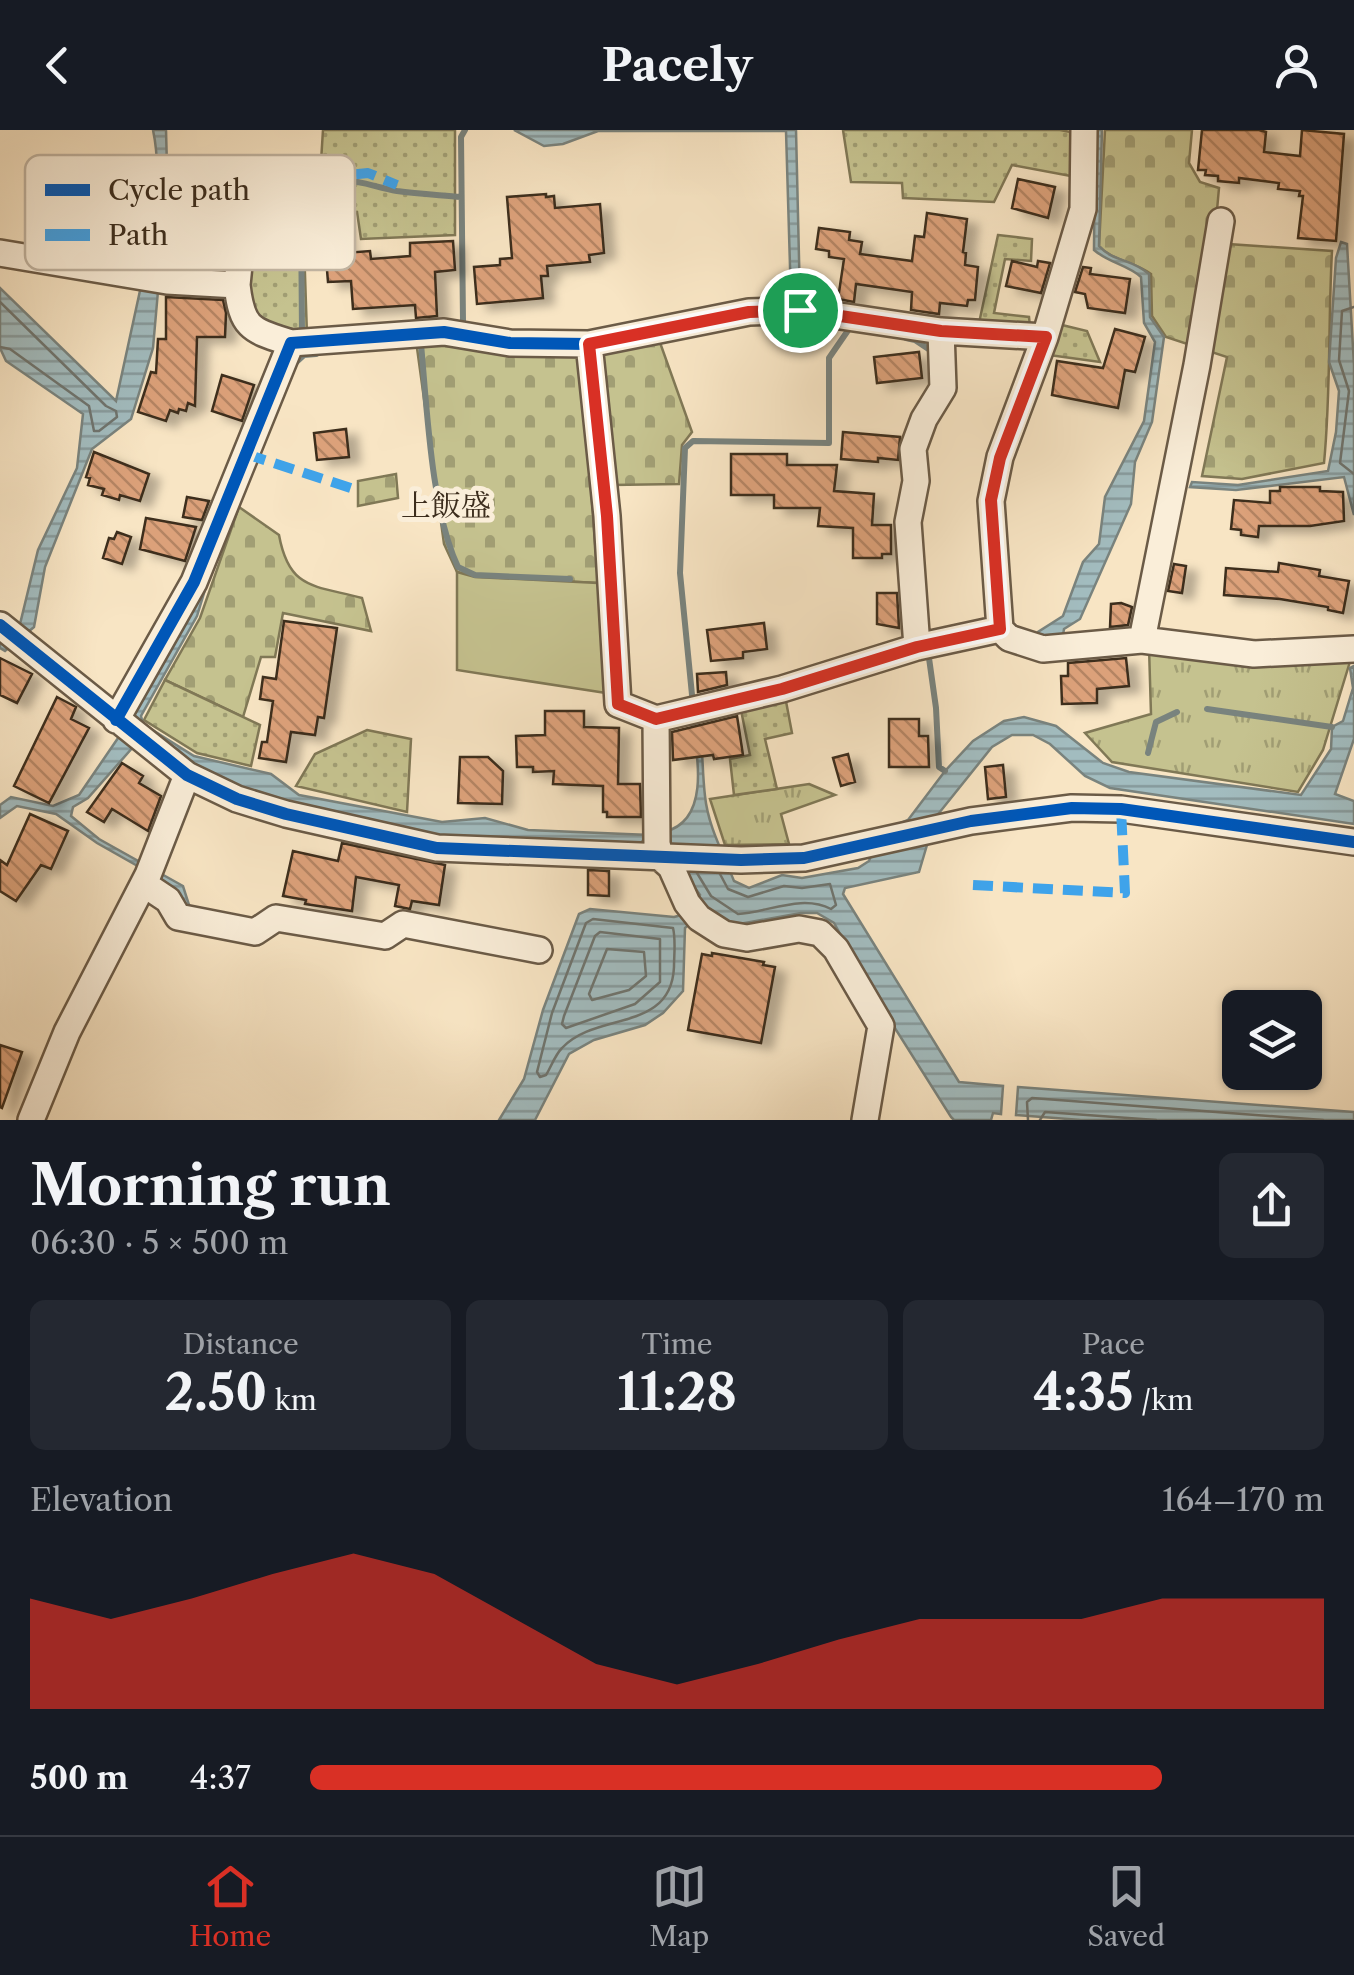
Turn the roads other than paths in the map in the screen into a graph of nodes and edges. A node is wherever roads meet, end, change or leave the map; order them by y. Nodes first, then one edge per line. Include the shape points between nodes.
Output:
1 (1084, 130) edge
2 (1221, 221) dead end
3 (0, 253) edge
4 (25, 257) edge
5 (98, 270) edge
6 (238, 270) edge
7 (236, 285) junction
8 (941, 331) junction
9 (1046, 337) junction
10 (291, 343) junction
11 (589, 344) junction
12 (1000, 629) junction
13 (9, 633) edge
14 (1142, 640) junction
15 (924, 645) junction
16 (1354, 648) edge
17 (656, 719) junction
18 (128, 730) junction
19 (187, 775) junction
20 (1354, 842) edge
21 (658, 845) junction
22 (148, 874) junction
23 (540, 950) dead end
24 (32, 1120) edge
25 (866, 1120) edge

1 - 9 street via 1083,209
2 - 14 street
3 - 4 street
5 - 7 street
6 - 7 street
7 - 10 street via 240,314 258,332
8 - 9 street
8 - 11 street via 800,310 749,312
8 - 15 street via 942,388 914,449 908,522
9 - 12 street via 991,500
10 - 11 street via 444,332 510,343
10 - 18 street
11 - 17 street via 618,704
12 - 14 street via 1043,648
12 - 15 street
13 - 18 street
14 - 16 street via 1254,654
15 - 17 street
17 - 21 street
18 - 19 street
19 - 21 street via 286,814 437,848
19 - 22 street
20 - 21 street via 1121,809 1053,810 804,858 740,860
21 - 25 street via 693,910 724,934 747,938 799,929 820,933 836,949 881,1026
22 - 23 street via 178,917 255,932 276,918 385,936 404,924
22 - 24 street

